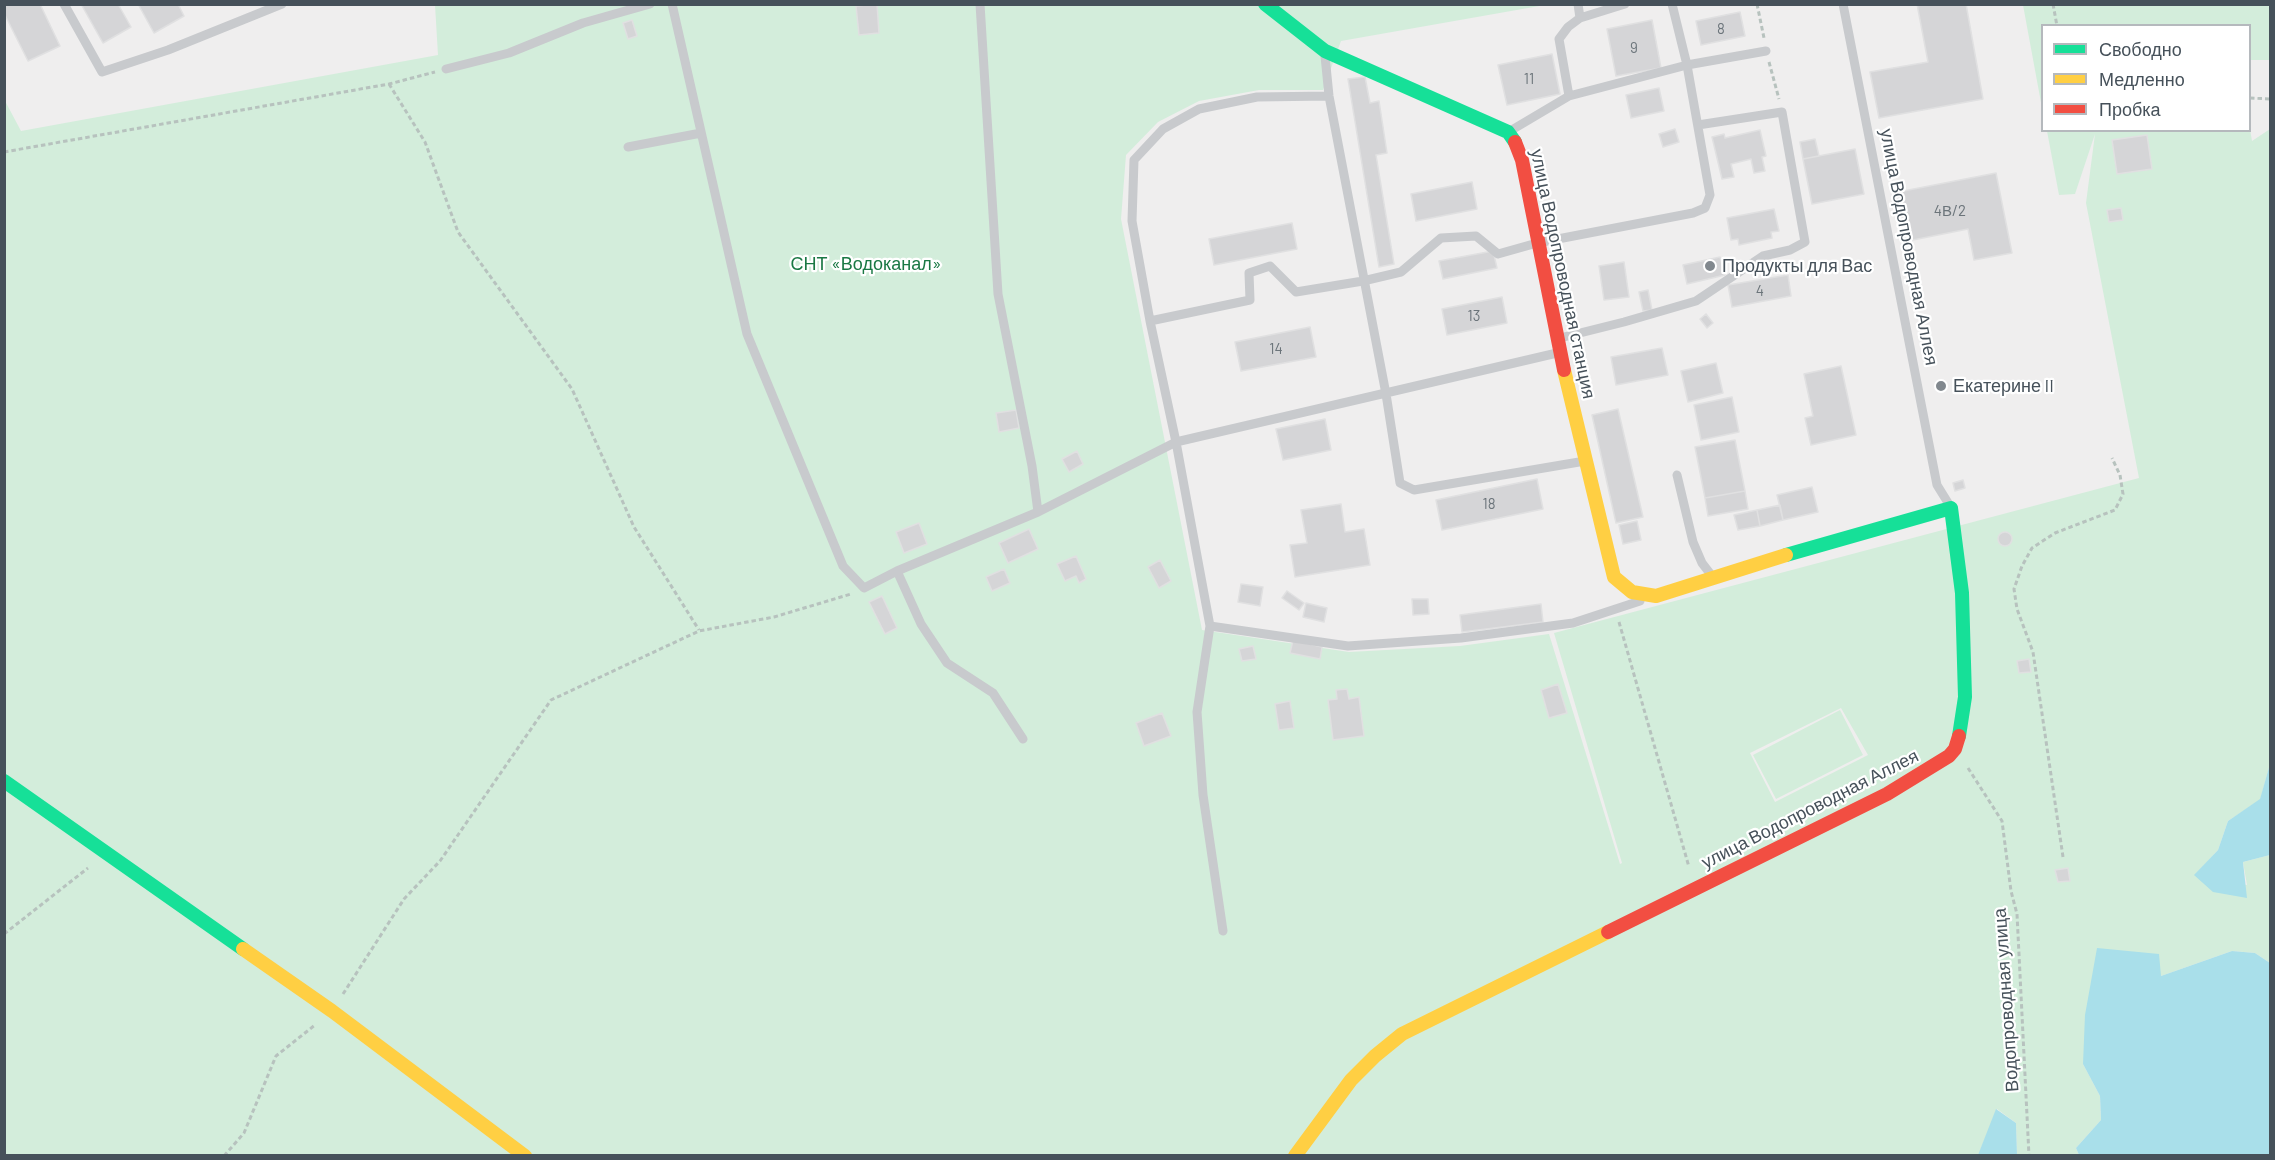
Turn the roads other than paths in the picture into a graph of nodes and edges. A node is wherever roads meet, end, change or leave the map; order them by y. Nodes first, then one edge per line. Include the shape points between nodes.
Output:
1 (64, 4) edge
2 (282, 4) edge
3 (650, 4) edge
4 (672, 4) edge
5 (980, 4) edge
6 (1265, 4) edge
7 (1578, 4) edge
8 (1624, 4) edge
9 (1672, 4) edge
10 (1843, 4) edge
11 (1580, 18) junction
12 (1325, 51) junction
13 (1766, 51) dead end
14 (1687, 65) junction
15 (446, 69) road end
16 (1329, 96) junction
17 (1569, 96) junction
18 (1698, 125) junction
19 (1508, 132) junction
20 (701, 133) junction
21 (628, 147) dead end
22 (1537, 243) junction
23 (1363, 281) junction
24 (1150, 321) junction
25 (1559, 345) junction
26 (1386, 394) junction
27 (1176, 442) junction
28 (1587, 460) junction
29 (1677, 475) dead end
30 (1951, 508) junction
31 (1038, 512) junction
32 (897, 571) junction
33 (1713, 578) junction
34 (1656, 596) junction
35 (1210, 626) junction
36 (1023, 739) dead end
37 (4, 781) edge
38 (1223, 931) dead end
39 (525, 1155) edge
40 (1295, 1155) edge

1 - 2 lane via 102,72 168,51
3 - 15 lane via 583,22 509,53
4 - 20 lane
5 - 31 lane via 998,294
6 - 12 street, улица Водопроводная станция
7 - 11 lane
8 - 11 lane
9 - 14 lane
10 - 30 lane, улица Водопроводная Аллея via 1937,485
11 - 17 lane via 1559,39
12 - 16 lane
12 - 19 street, улица Водопроводная станция
13 - 14 lane
14 - 17 lane
14 - 18 lane
16 - 23 lane
16 - 24 lane via 1257,97 1199,109 1163,129 1134,160 1132,220
17 - 19 lane
18 - 22 lane via 1710,195 1706,208
18 - 25 lane via 1782,112 1805,242 1763,256 1696,301
19 - 22 street, улица Водопроводная станция via 1522,160
20 - 21 lane
20 - 32 lane via 747,334 843,566 864,588
22 - 23 lane via 1498,254 1476,236 1441,238 1401,272
22 - 25 street, улица Водопроводная станция
23 - 24 lane via 1296,292 1270,266 1249,273 1250,300
23 - 26 lane
24 - 27 lane
25 - 26 lane
25 - 28 street, улица Водопроводная станция
26 - 27 lane
26 - 28 lane via 1400,483 1414,490
27 - 31 lane
27 - 35 lane
28 - 34 street, улица Водопроводная станция via 1614,577 1632,592
29 - 33 lane via 1693,542
30 - 33 street
30 - 40 street, улица Водопроводная Аллея via 1962,593 1965,697 1962,728 1949,756 1887,794 1402,1034 1352,1080
31 - 32 lane
32 - 36 lane via 921,624 947,663 993,693
33 - 34 street
34 - 35 lane via 1573,623 1461,638 1348,646
35 - 38 lane via 1197,712 1203,795
37 - 39 street via 332,1011

